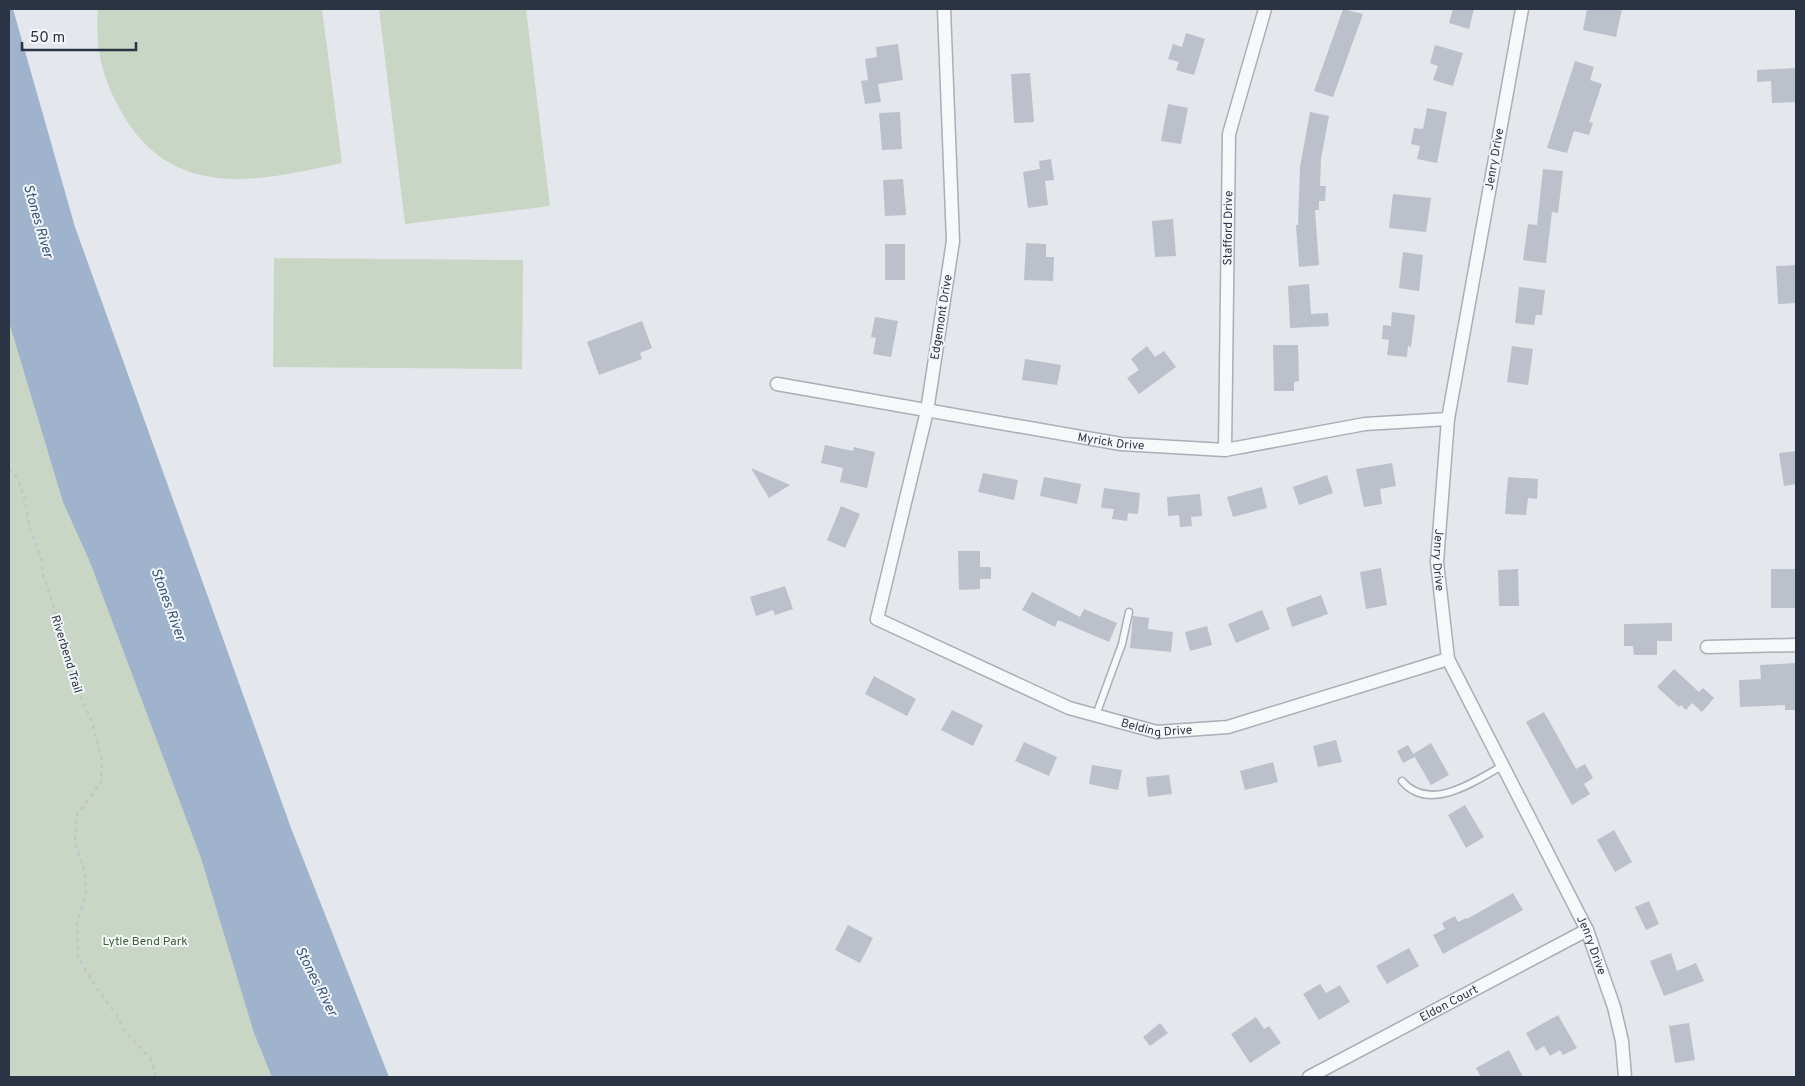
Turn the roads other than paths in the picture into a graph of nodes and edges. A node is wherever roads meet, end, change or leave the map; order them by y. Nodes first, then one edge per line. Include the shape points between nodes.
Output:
1 (944, 9) edge
2 (1265, 9) edge
3 (1522, 9) edge
4 (777, 384) dead end
5 (927, 411) junction
6 (1448, 419) junction
7 (1225, 450) junction
8 (1128, 612) dead end
9 (877, 619) joint
10 (1796, 644) edge
11 (1707, 647) dead end
12 (1448, 659) junction
13 (1096, 715) junction
14 (1502, 766) junction
15 (1402, 781) dead end
16 (1586, 930) junction
17 (1309, 1077) edge
18 (1625, 1077) edge

1 - 5 street, Edgemont Drive via 953,241
2 - 7 street, Stafford Drive via 1229,134
3 - 6 street, Jenry Drive
4 - 5 street, Myrick Drive
5 - 7 street, Myrick Drive via 1121,444
5 - 9 street, Edgemont Drive
6 - 7 street, Myrick Drive via 1365,424
6 - 12 street, Jenry Drive via 1437,562
8 - 13 lane via 1122,644
9 - 13 street, Belding Drive via 1069,708
10 - 11 street
12 - 13 street, Belding Drive via 1228,727 1157,732
12 - 14 street, Jenry Drive
14 - 15 lane via 1446,794 1424,795 1410,790
14 - 16 street, Jenry Drive
16 - 17 street, Eldon Court
16 - 18 street, Jenry Drive via 1614,1007 1622,1041

